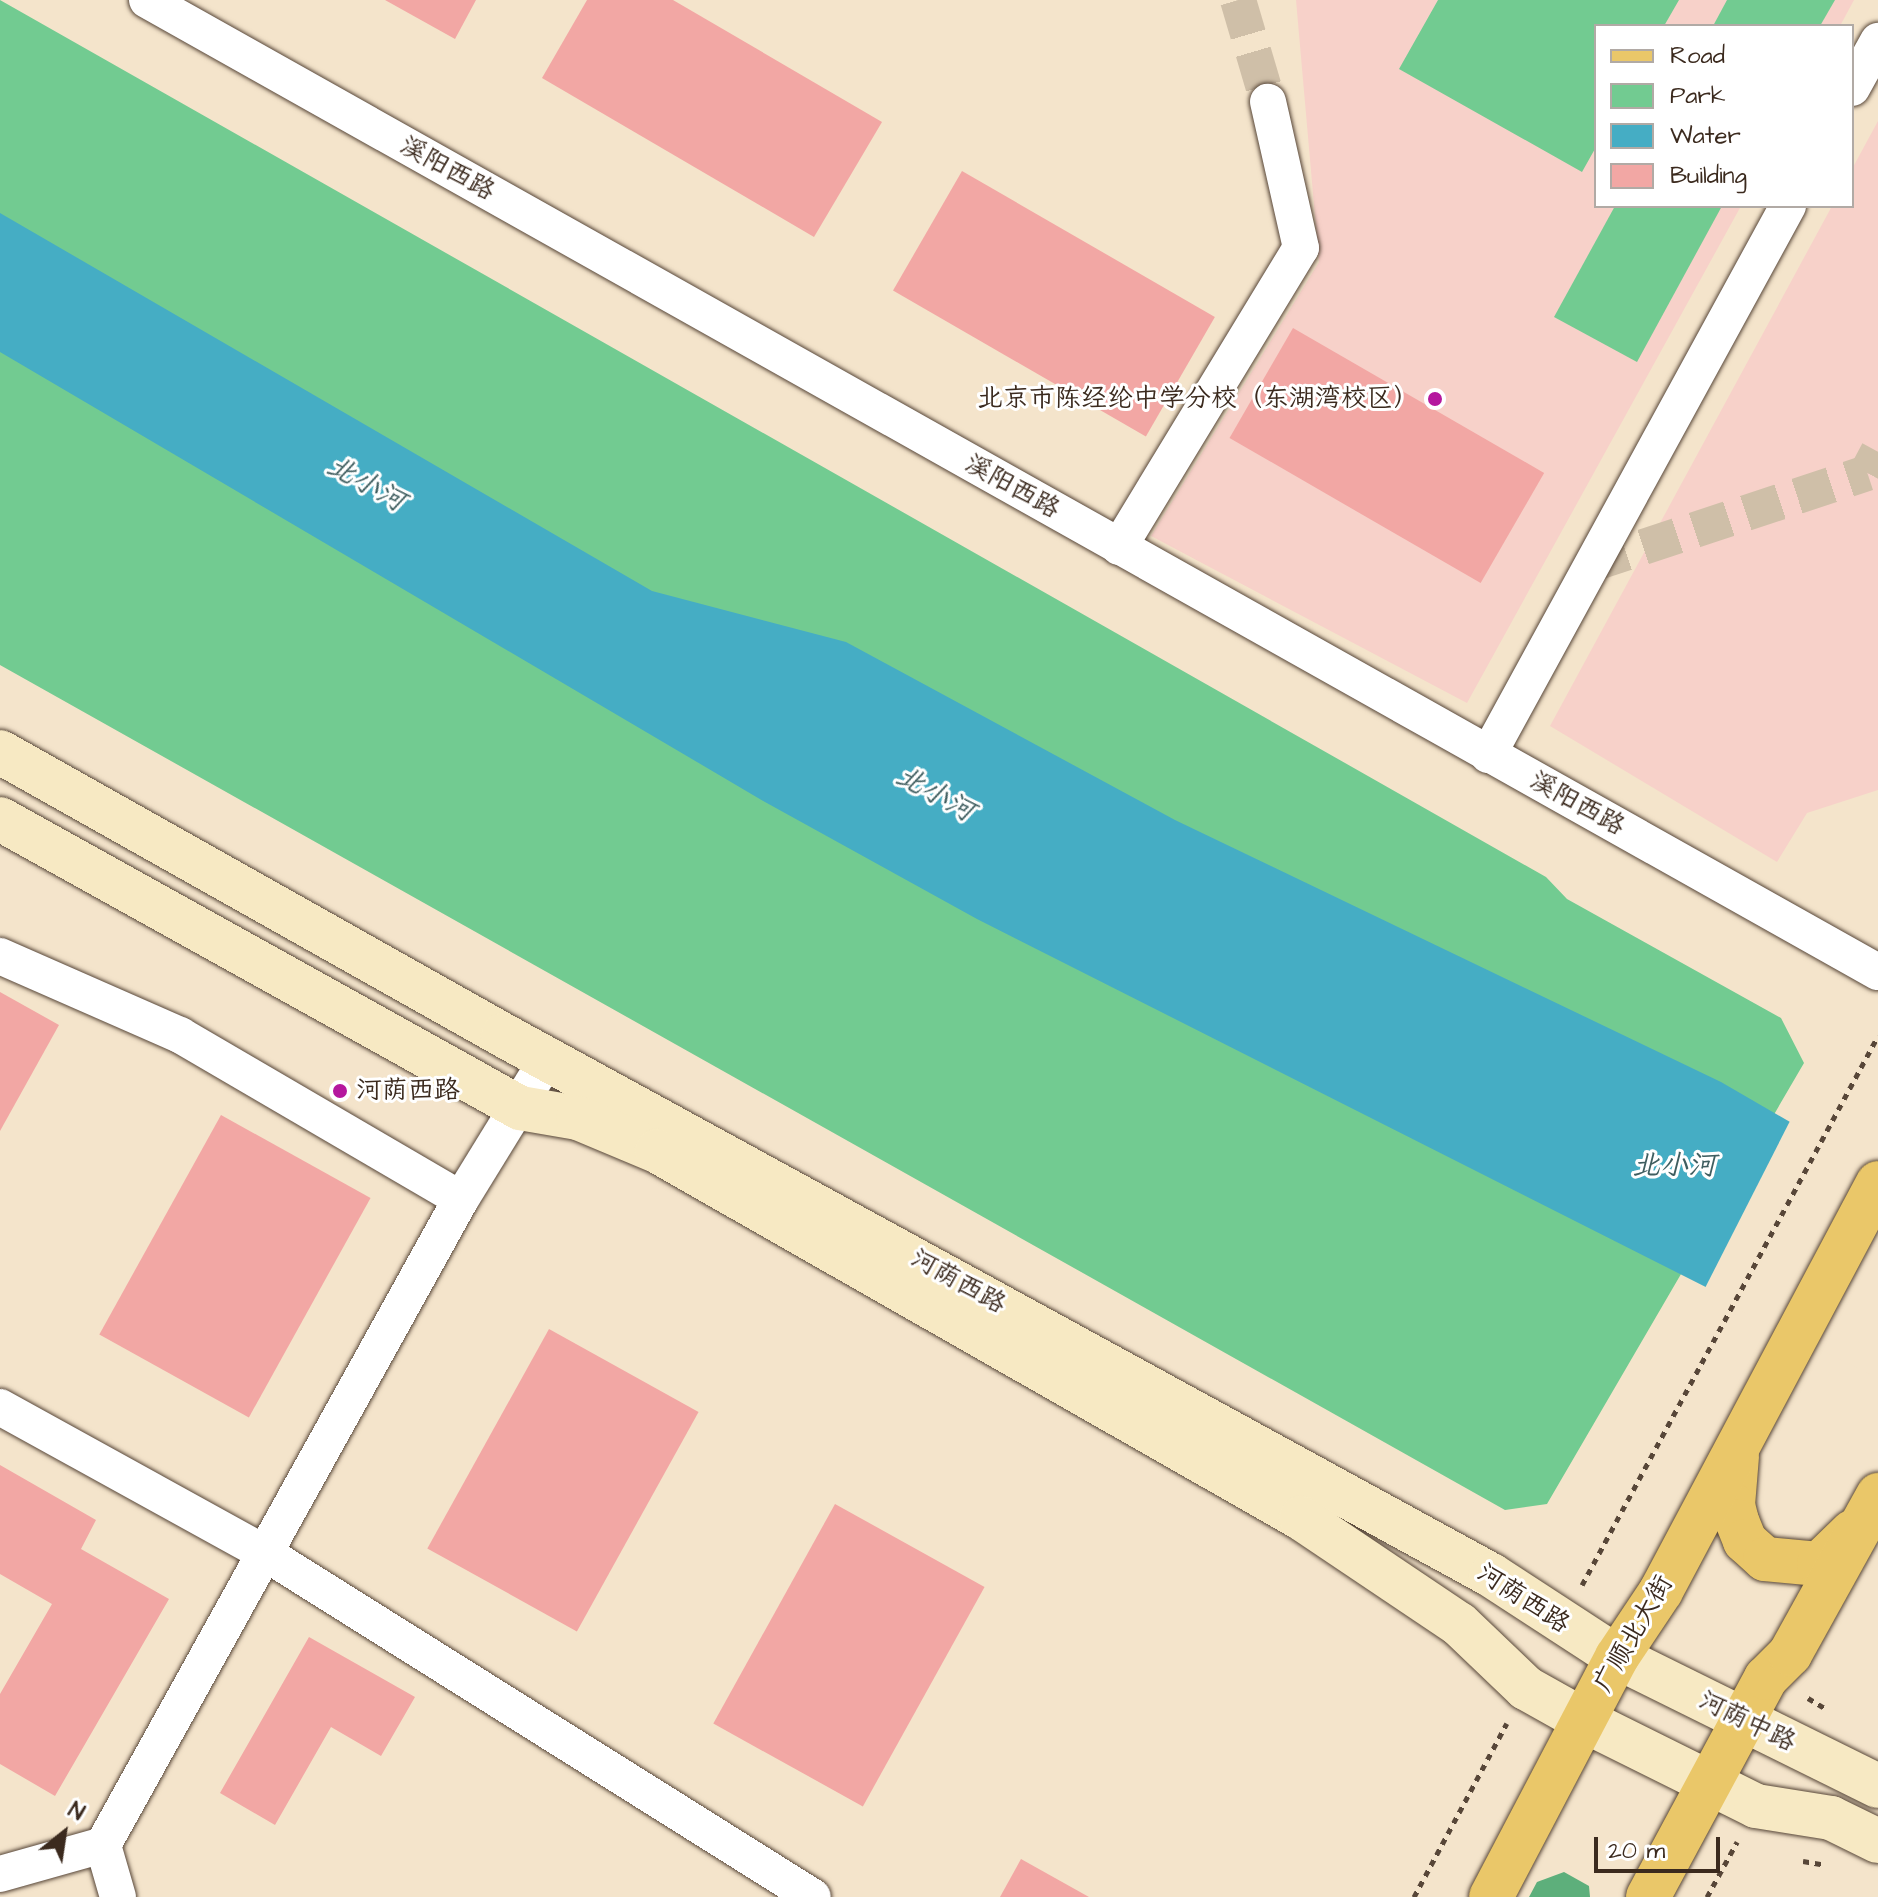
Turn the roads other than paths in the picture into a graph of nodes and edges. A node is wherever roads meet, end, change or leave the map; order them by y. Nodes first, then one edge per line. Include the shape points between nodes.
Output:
1 (147, 0) edge
2 (1878, 41) edge
3 (1854, 84) edge
4 (1268, 102) tunnel mouth
5 (1787, 208) edge
6 (1119, 547) junction
7 (0, 752) edge
8 (1488, 755) junction
9 (0, 819) edge
10 (0, 956) edge
11 (1878, 972) edge
12 (549, 1056) junction
13 (520, 1108) junction
14 (1878, 1183) edge
15 (461, 1199) junction
16 (0, 1407) edge
17 (1738, 1445) junction
18 (1873, 1504) edge
19 (268, 1555) junction
20 (1617, 1657) junction
21 (1585, 1721) junction
22 (1742, 1721) junction
23 (1709, 1783) junction
24 (1878, 1786) edge
25 (1878, 1841) edge
26 (103, 1845) junction
27 (0, 1874) edge
28 (118, 1897) edge
29 (813, 1897) edge
30 (1491, 1897) edge
31 (1648, 1897) edge

1 - 6 street, 溪阳西路
2 - 3 street
4 - 6 street via 1301,248
5 - 8 street
6 - 8 street, 溪阳西路
7 - 12 street, 河荫西路
8 - 11 street, 溪阳西路
9 - 13 street, 河荫西路
10 - 15 street via 180,1035
12 - 13 street
12 - 20 street, 河荫西路 via 1491,1575
13 - 15 street
13 - 21 street, 河荫西路 via 578,1118 657,1151 1301,1518 1459,1624 1526,1688
14 - 17 main road, 广顺北大街
15 - 19 street
16 - 19 street
17 - 18 main road via 1733,1505 1745,1541 1765,1559 1819,1564
17 - 20 main road, 广顺北大街 via 1661,1591
18 - 22 main road via 1790,1654 1766,1678
19 - 26 street
19 - 29 street
20 - 21 main road, 广顺北大街
20 - 22 street, 河荫中路
21 - 23 street, 河荫西路
21 - 30 main road, 广顺北大街
22 - 23 main road
22 - 24 street, 河荫中路
23 - 25 street via 1756,1806 1831,1818
23 - 31 main road
26 - 27 street
26 - 28 street

